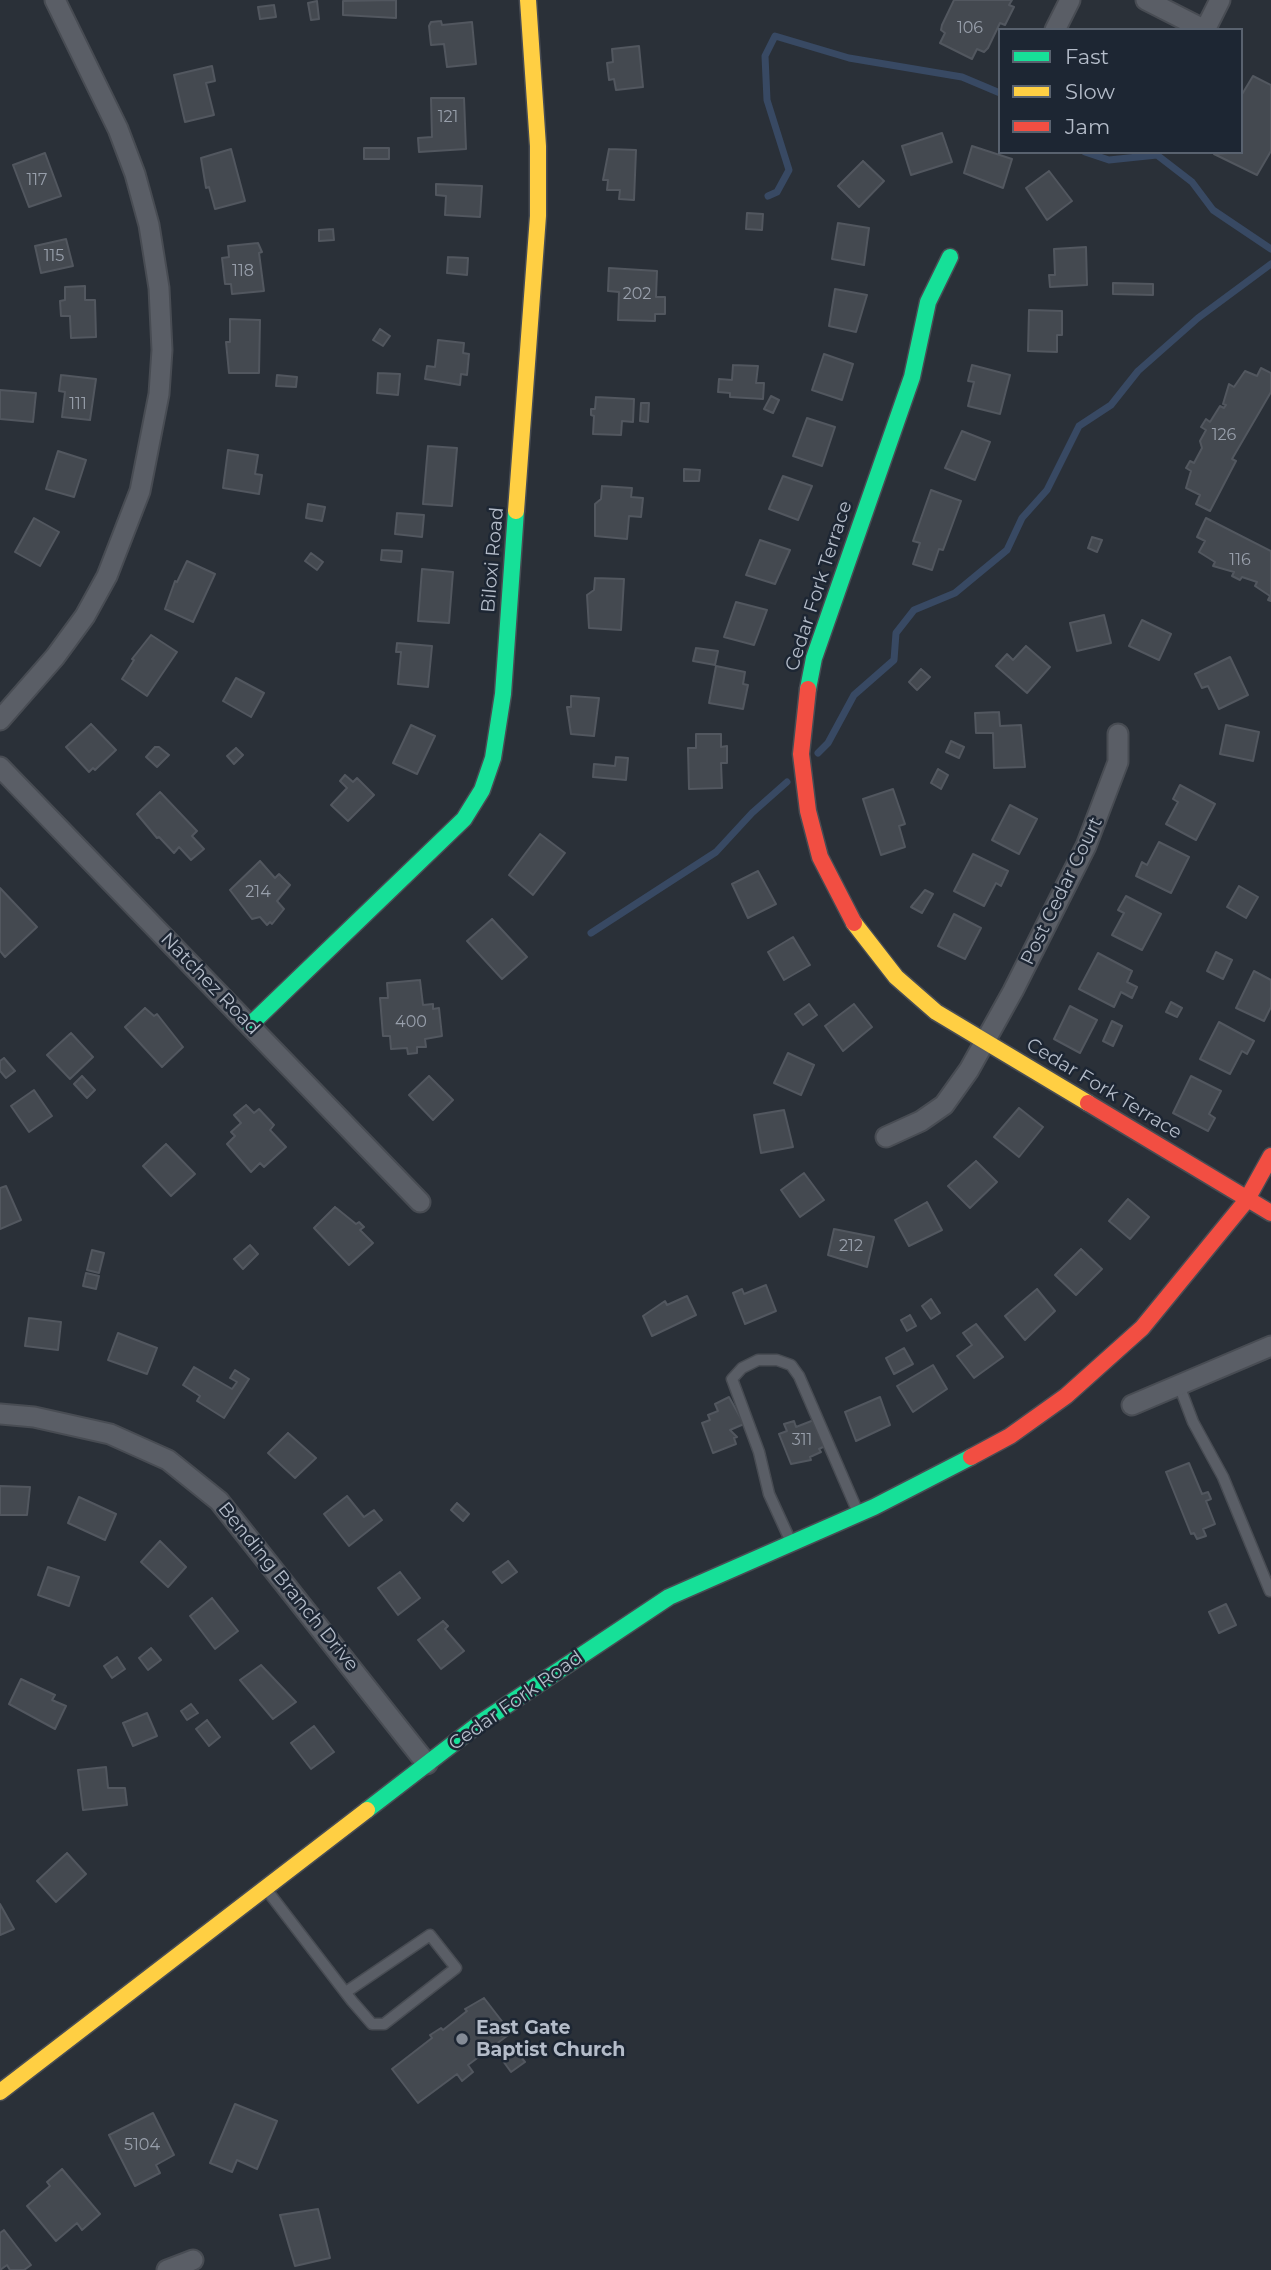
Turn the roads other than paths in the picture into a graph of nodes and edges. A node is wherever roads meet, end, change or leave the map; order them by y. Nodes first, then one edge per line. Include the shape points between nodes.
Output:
1 (55, 0) edge
2 (528, 0) edge
3 (1070, 0) edge
4 (1146, 0) edge
5 (1220, 0) edge
6 (1056, 28) edge
7 (1201, 28) edge
8 (1206, 28) edge
9 (950, 257) dead end
10 (0, 720) edge
11 (1118, 734) dead end
12 (0, 767) edge
13 (250, 1025) junction
14 (985, 1041) junction
15 (886, 1137) dead end
16 (1271, 1156) edge
17 (1246, 1201) junction
18 (419, 1202) dead end
19 (1271, 1213) edge
20 (1271, 1346) edge
21 (1179, 1385) junction
22 (1132, 1405) dead end
23 (0, 1414) edge
24 (858, 1514) junction
25 (792, 1543) junction
26 (1270, 1591) edge
27 (427, 1764) junction
28 (266, 1888) junction
29 (346, 1992) junction
30 (0, 2092) edge
31 (193, 2260) dead end
32 (167, 2270) edge

1 - 10 street via 118,129 145,212 159,288 159,394 140,491 107,576 55,657
2 - 13 street, Biloxi Road via 538,216 503,694 493,758 482,790 464,819
3 - 6 street
4 - 7 street
5 - 8 street
9 - 14 street, Cedar Fork Terrace via 928,302 912,377 814,658 801,754 820,857 859,933 896,977 936,1012
11 - 14 street, Post Cedar Court via 1118,762 1086,846
12 - 13 street, Natchez Road
13 - 18 street, Natchez Road
14 - 15 street, Post Cedar Court via 944,1105
14 - 17 street, Cedar Fork Terrace
16 - 17 street, Cedar Fork Road
17 - 19 street, Cedar Fork Terrace
17 - 24 street, Cedar Fork Road via 1142,1328 1079,1385 1010,1436
20 - 21 street
21 - 22 street
21 - 26 lane
23 - 27 street, Bending Branch Drive via 110,1434 168,1460 219,1501
24 - 25 street, Cedar Fork Road
24 - 25 lane via 799,1376 790,1365 758,1360 732,1379 769,1494
25 - 27 street, Cedar Fork Road via 669,1597 480,1723
27 - 28 street, Cedar Fork Road
28 - 29 lane
28 - 30 street, Cedar Fork Road
29 - 29 lane via 372,2024 384,2024 456,1968 429,1935
31 - 32 street

